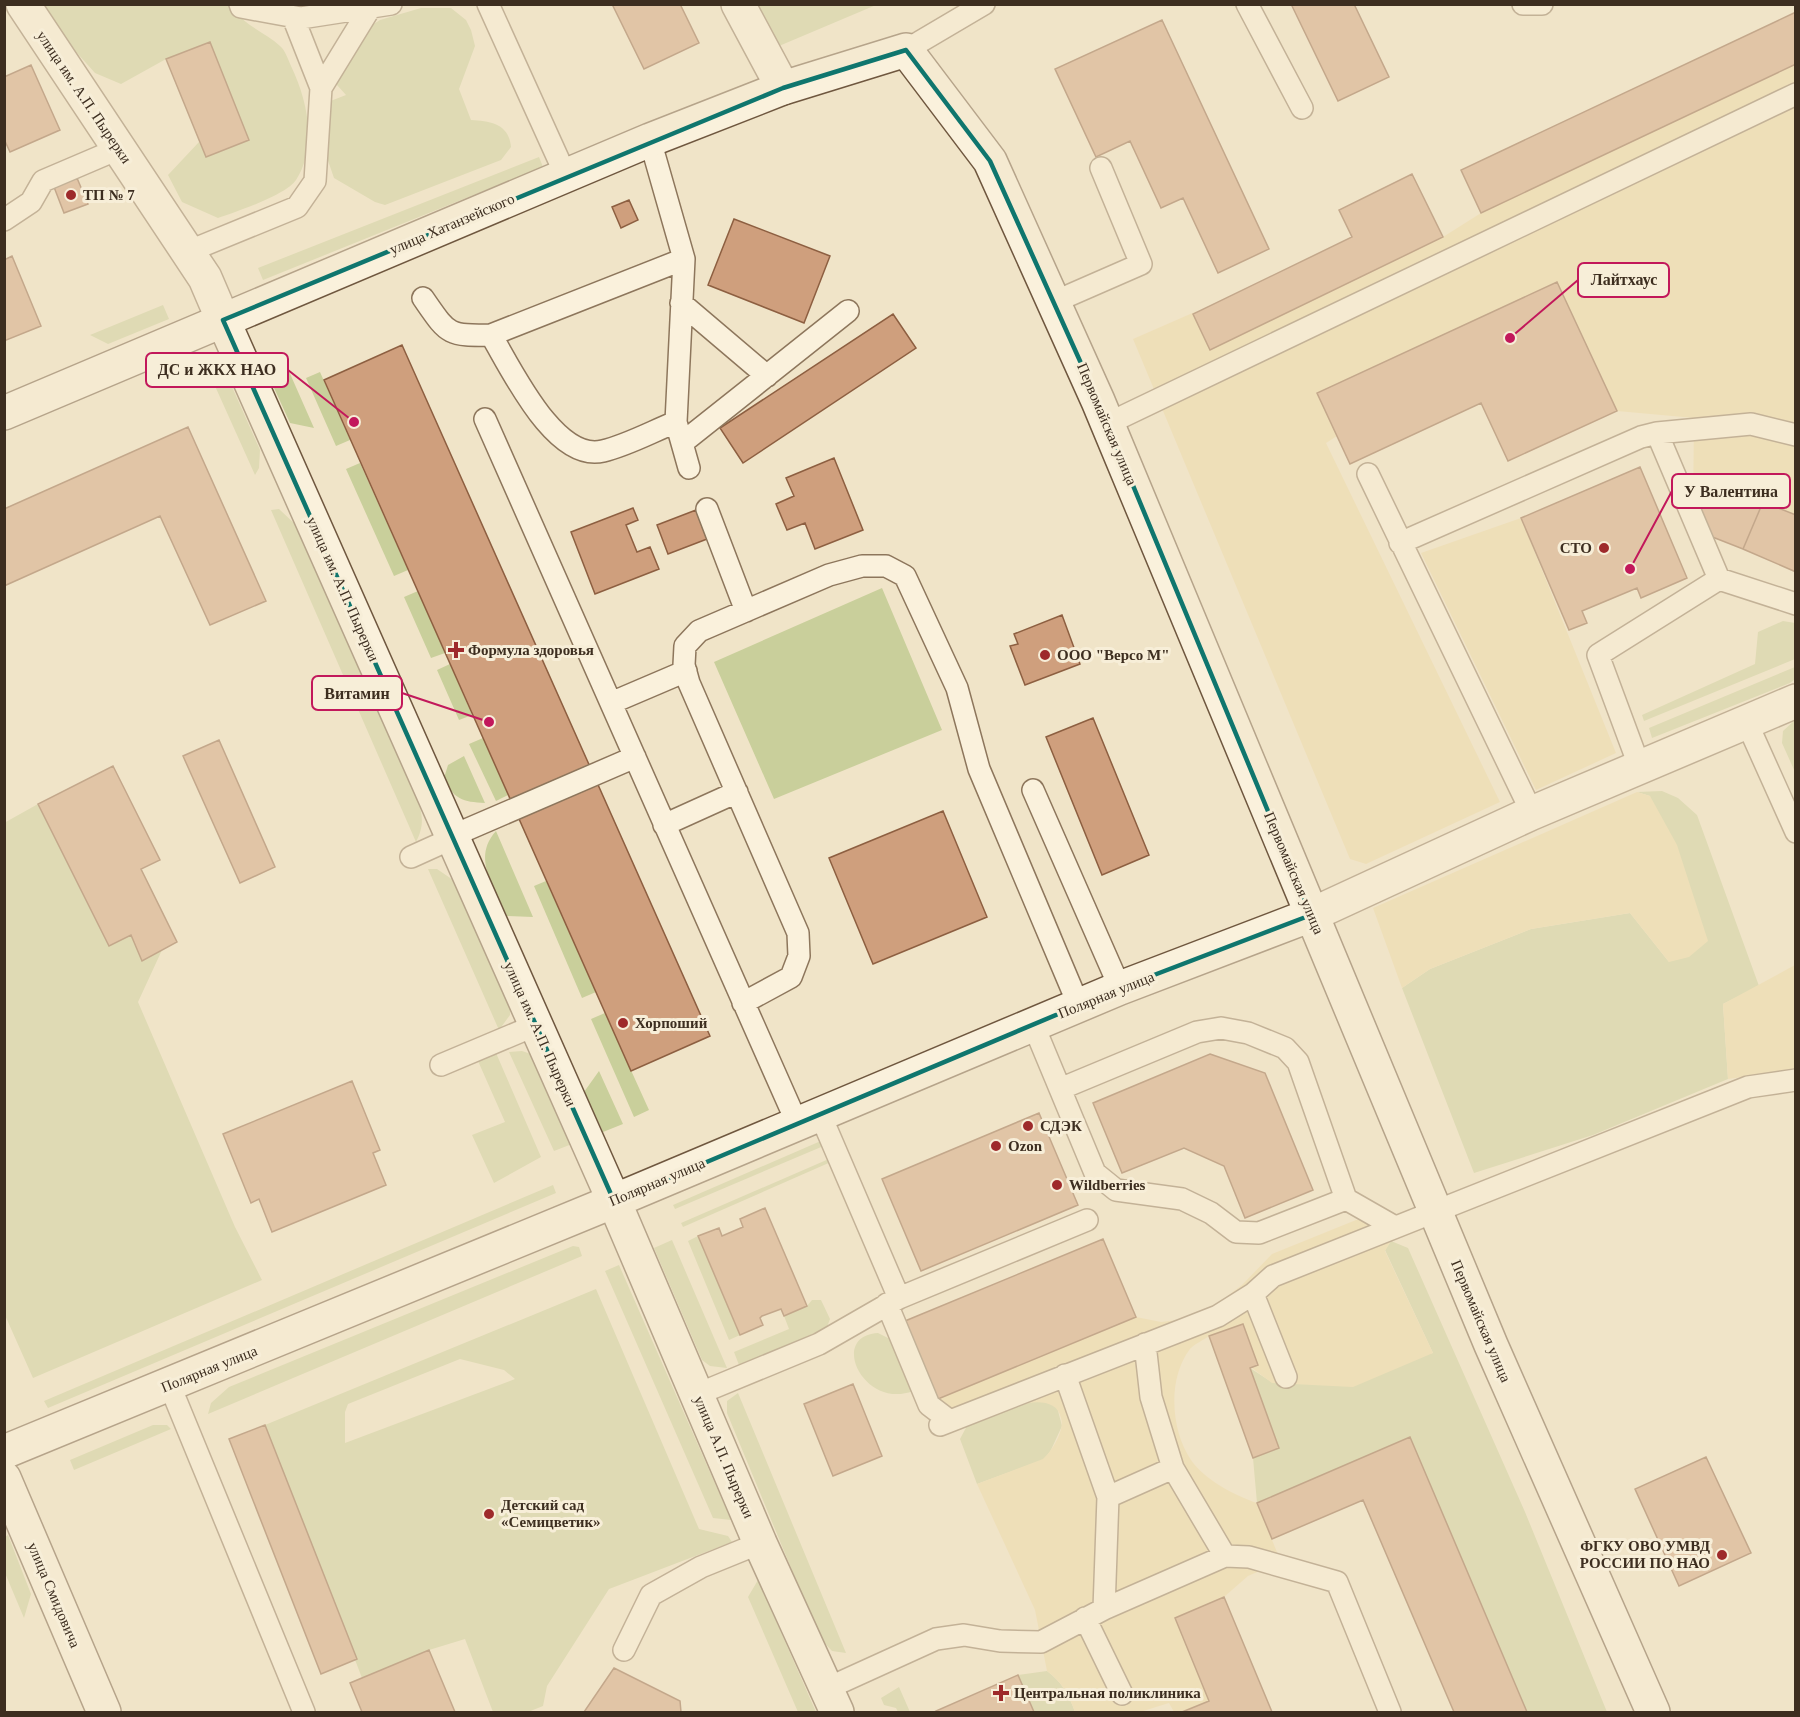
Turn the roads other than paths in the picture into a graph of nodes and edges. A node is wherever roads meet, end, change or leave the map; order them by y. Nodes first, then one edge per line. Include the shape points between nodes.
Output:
1 (23, 4) edge
2 (240, 4) edge
3 (391, 4) edge
4 (488, 4) edge
5 (738, 4) edge
6 (984, 4) edge
7 (1247, 4) edge
8 (1524, 4) edge
9 (1542, 4) edge
10 (370, 8) junction
11 (956, 12) edge
12 (293, 16) junction
13 (906, 50) junction
14 (321, 87) junction
15 (783, 87) junction
16 (1796, 94) edge
17 (1302, 108) dead end
18 (650, 140) junction
19 (118, 149) junction
20 (1101, 168) dead end
21 (566, 176) junction
22 (4, 220) edge
23 (188, 252) junction
24 (684, 260) junction
25 (423, 298) dead end
26 (1054, 302) junction
27 (681, 303) junction
28 (848, 311) dead end
29 (223, 320) junction
30 (491, 335) junction
31 (767, 376) junction
32 (4, 413) edge
33 (485, 419) dead end
34 (676, 422) junction
35 (1107, 424) junction
36 (1658, 433) junction
37 (1796, 435) edge
38 (682, 443) junction
39 (688, 468) dead end
40 (1368, 474) dead end
41 (707, 509) dead end
42 (1400, 543) junction
43 (1719, 579) junction
44 (1796, 604) edge
45 (746, 611) junction
46 (686, 671) junction
47 (1796, 701) edge
48 (611, 703) junction
49 (1747, 723) junction
50 (634, 757) junction
51 (1640, 768) junction
52 (1033, 790) dead end
53 (737, 792) junction
54 (1532, 813) junction
55 (664, 825) junction
56 (1796, 832) edge
57 (453, 837) junction
58 (411, 856) dead end
59 (1311, 915) junction
60 (1120, 988) junction
61 (743, 1003) junction
62 (1079, 1006) junction
63 (1033, 1024) junction
64 (536, 1025) junction
65 (441, 1065) dead end
66 (1796, 1080) edge
67 (1060, 1089) junction
68 (808, 1119) junction
69 (1346, 1199) junction
70 (614, 1201) junction
71 (1435, 1211) junction
72 (1087, 1220) dead end
73 (1395, 1227) junction
74 (1253, 1294) junction
75 (893, 1301) junction
76 (1145, 1344) junction
77 (1065, 1375) junction
78 (1286, 1377) dead end
79 (170, 1386) junction
80 (698, 1394) junction
81 (4, 1452) edge
82 (1173, 1468) junction
83 (4, 1478) edge
84 (1108, 1497) junction
85 (760, 1543) junction
86 (1225, 1556) junction
87 (1104, 1609) junction
88 (1085, 1618) junction
89 (624, 1650) dead end
90 (1122, 1694) dead end
91 (832, 1701) edge
92 (104, 1713) edge
93 (304, 1713) edge
94 (1390, 1713) edge
95 (1653, 1713) edge

1 - 19 main road, улица им. А.П. Пырерки
2 - 12 lane
3 - 10 lane
4 - 21 lane
5 - 15 main road
6 - 11 lane
7 - 17 lane
8 - 9 lane
10 - 12 lane
10 - 14 lane
11 - 13 lane
12 - 14 lane
13 - 15 main road, улица Хатанзейского
13 - 26 main road, Первомайская улица via 990,161
14 - 23 lane via 315,181 308,195 297,207
15 - 18 main road, улица Хатанзейского
16 - 35 lane
18 - 21 main road, улица Хатанзейского
18 - 24 lane
19 - 22 lane via 44,181 31,202
19 - 23 main road, улица им. А.П. Пырерки
20 - 26 lane via 1141,264
21 - 29 main road, улица Хатанзейского
23 - 29 main road, улица им. А.П. Пырерки via 205,278
24 - 27 lane
24 - 30 lane
25 - 30 lane via 441,323 457,336
26 - 35 main road, Первомайская улица
27 - 31 lane
27 - 34 lane
28 - 31 lane
29 - 32 main road, улица Хатанзейского
29 - 57 main road, улица им. А.П. Пырерки
30 - 34 lane via 536,410 563,440 602,452
31 - 38 lane
33 - 48 lane
34 - 38 lane
35 - 59 main road, Первомайская улица
36 - 37 lane via 1751,424
36 - 42 lane
36 - 43 lane
38 - 39 lane
40 - 42 lane
41 - 45 lane
42 - 54 lane
43 - 44 lane
43 - 51 lane via 1598,655
45 - 46 lane via 699,631 685,646
45 - 62 lane via 829,574 862,566 886,566 905,576 957,688 979,769
46 - 48 lane
46 - 53 lane
47 - 49 main road, Полярная улица
48 - 50 lane
49 - 51 main road, Полярная улица
49 - 56 lane
50 - 55 lane
50 - 57 lane
51 - 54 main road, Полярная улица
52 - 60 lane
53 - 55 lane
53 - 61 lane via 798,933 799,956 791,977
54 - 59 main road, Полярная улица
55 - 61 lane
57 - 58 lane
57 - 64 main road, улица им. А.П. Пырерки
59 - 60 main road, Полярная улица
59 - 71 main road, Первомайская улица
60 - 62 main road, Полярная улица
61 - 68 lane
62 - 63 main road, Полярная улица
63 - 67 lane
63 - 68 main road, Полярная улица
64 - 65 lane
64 - 70 main road, улица им. А.П. Пырерки
66 - 71 lane via 1748,1087
67 - 69 lane via 1095,1173 1116,1190 1182,1199 1211,1213 1236,1232 1259,1233
67 - 69 lane via 1197,1032 1221,1028 1248,1033 1285,1048 1298,1062
68 - 70 main road, Полярная улица
68 - 75 lane
69 - 73 lane
70 - 79 main road, Полярная улица
70 - 80 main road, улица А.П. Пырерки
71 - 73 lane
71 - 95 main road, Первомайская улица
72 - 75 lane
73 - 74 lane via 1273,1276
74 - 76 lane via 1218,1316
74 - 78 lane
75 - 77 lane via 929,1406 945,1423
75 - 80 lane via 819,1344
76 - 77 lane
76 - 82 lane via 1151,1397
77 - 84 lane
79 - 81 main road, Полярная улица
79 - 93 lane
80 - 85 main road, улица А.П. Пырерки
82 - 84 lane
82 - 86 lane
83 - 92 main road, улица Смидовича
84 - 87 lane
85 - 89 lane via 701,1567 651,1595
85 - 91 main road, улица А.П. Пырерки
86 - 87 lane
86 - 94 lane via 1249,1557 1336,1582
87 - 88 lane
88 - 90 lane
88 - 91 lane via 1041,1642 964,1635 936,1639

